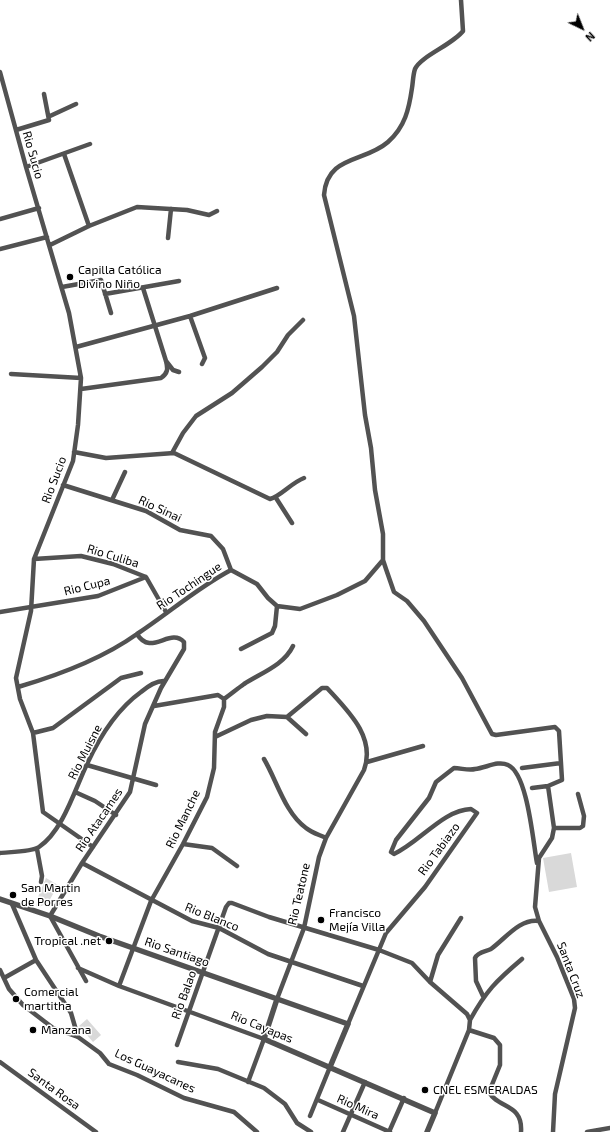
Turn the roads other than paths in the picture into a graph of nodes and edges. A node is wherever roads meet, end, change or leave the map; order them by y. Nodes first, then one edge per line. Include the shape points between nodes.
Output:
1 (461, 0) edge
2 (0, 72) edge
3 (44, 94) dead end
4 (76, 104) dead end
5 (50, 116) junction
6 (16, 130) junction
7 (90, 144) dead end
8 (64, 154) junction
9 (26, 167) junction
10 (39, 208) junction
11 (171, 209) junction
12 (217, 211) dead end
13 (0, 219) edge
14 (88, 226) junction
15 (47, 237) junction
16 (168, 238) dead end
17 (50, 245) junction
18 (0, 249) edge
19 (179, 281) dead end
20 (62, 287) junction
21 (143, 288) junction
22 (277, 288) dead end
23 (105, 294) junction
24 (111, 314) dead end
25 (190, 316) junction
26 (303, 320) dead end
27 (154, 325) junction
28 (76, 347) junction
29 (166, 361) junction
30 (202, 364) dead end
31 (179, 372) dead end
32 (11, 374) dead end
33 (81, 378) junction
34 (81, 389) junction
35 (74, 452) junction
36 (172, 453) junction
37 (125, 472) dead end
38 (304, 478) dead end
39 (63, 485) junction
40 (276, 498) junction
41 (112, 500) junction
42 (292, 523) dead end
43 (34, 559) junction
44 (383, 560) junction
45 (231, 570) junction
46 (146, 577) junction
47 (277, 606) junction
48 (31, 608) junction
49 (0, 612) edge
50 (166, 612) junction
51 (137, 634) junction
52 (293, 646) dead end
53 (241, 649) dead end
54 (142, 673) dead end
55 (165, 681) junction
56 (18, 687) junction
57 (224, 699) junction
58 (154, 706) junction
59 (287, 716) junction
60 (33, 733) junction
61 (306, 734) dead end
62 (215, 737) junction
63 (423, 746) dead end
64 (264, 759) dead end
65 (367, 762) junction
66 (561, 764) junction
67 (87, 765) junction
68 (522, 768) dead end
69 (134, 778) junction
70 (156, 785) dead end
71 (548, 786) junction
72 (532, 788) dead end
73 (75, 792) junction
74 (578, 794) dead end
75 (116, 815) junction
76 (58, 824) junction
77 (554, 828) junction
78 (326, 838) junction
79 (183, 844) junction
80 (93, 847) junction
81 (38, 848) junction
82 (0, 853) edge
83 (82, 864) junction
84 (538, 865) junction
85 (237, 866) dead end
86 (41, 882) dead end
87 (0, 899) edge
88 (151, 900) junction
89 (12, 904) junction
90 (50, 916) junction
91 (461, 918) dead end
92 (539, 921) junction
93 (219, 928) junction
94 (304, 928) junction
95 (134, 948) junction
96 (379, 950) junction
97 (522, 959) dead end
98 (36, 960) junction
99 (291, 962) junction
100 (78, 968) junction
101 (0, 970) edge
102 (203, 972) junction
103 (4, 978) junction
104 (86, 981) dead end
105 (430, 982) junction
106 (119, 986) junction
107 (363, 986) junction
108 (483, 996) junction
109 (277, 999) junction
110 (189, 1011) junction
111 (470, 1020) junction
112 (348, 1024) junction
113 (469, 1030) junction
114 (78, 1037) junction
115 (264, 1039) junction
116 (177, 1045) dead end
117 (0, 1062) edge
118 (178, 1062) dead end
119 (330, 1068) junction
120 (248, 1082) junction
121 (364, 1082) junction
122 (404, 1098) junction
123 (318, 1100) junction
124 (435, 1113) junction
125 (350, 1115) junction
126 (310, 1116) dead end
127 (610, 1128) edge
128 (96, 1132) edge
129 (257, 1132) edge
130 (311, 1132) edge
131 (343, 1132) edge
132 (389, 1132) edge
133 (427, 1132) edge
134 (521, 1132) edge
135 (553, 1132) edge
136 (587, 1132) edge

1 - 44 street via 463,31 455,40 418,65 414,74 409,110 398,130 379,148 333,170 324,186 324,195 354,316 365,415 383,534
2 - 6 street, Rio Sucio
3 - 5 street
4 - 5 street
5 - 6 street via 48,121
6 - 9 street, Rio Sucio
7 - 8 street
8 - 9 street
8 - 14 street
9 - 10 street, Rio Sucio
10 - 13 street
10 - 15 street, Rio Sucio
11 - 12 street via 209,215
11 - 14 street via 137,207
11 - 16 street
14 - 17 street
15 - 17 street, Rio Sucio
15 - 18 street
17 - 20 street, Rio Sucio
19 - 21 street
20 - 23 street via 98,279 102,282
20 - 28 street, Rio Sucio
21 - 23 street
21 - 27 street
22 - 25 street
23 - 24 street
25 - 27 street
25 - 30 street via 205,358
26 - 36 street via 262,367 232,393 196,416
27 - 28 street
27 - 29 street
28 - 33 street, Rio Sucio
29 - 31 street via 173,370
29 - 34 street via 167,371 161,378
32 - 33 street
33 - 34 street, Rio Sucio
34 - 35 street, Rio Sucio
35 - 36 street via 106,458
35 - 39 street, Rio Sucio
36 - 40 street via 265,498
37 - 41 street
38 - 40 street via 291,484
39 - 41 street, Rio Sinai
39 - 43 street, Rio Sucio
40 - 42 street
41 - 45 street, Rio Sinai via 151,513 180,530 211,536 223,549
43 - 46 street, Rio Culiba via 89,557
43 - 48 street, Rio Sucio
44 - 47 street via 365,581 337,595 300,608
44 - 66 street via 394,592 407,601 426,624 462,678 490,731 496,735 555,727 559,731
45 - 47 street, Rio Tochingue via 257,584
45 - 50 street, Rio Tochingue
46 - 48 street, Rio Cupa via 98,596
46 - 50 street, Rio Culiba
47 - 53 street via 272,633
48 - 49 street, Rio Cupa
48 - 56 street, Rio Sucio via 17,672
50 - 51 street, Rio Tochingue
51 - 55 street, Rio Atacames via 147,643 175,637 184,642 183,652
51 - 56 street, Rio Tochingue via 70,669
52 - 57 street via 286,657
54 - 60 street via 121,678 53,728
55 - 58 street, Rio Atacames
55 - 67 street, Rio Muisne via 144,689 115,716
56 - 60 street, Rio Sucio
57 - 58 street via 221,696 214,696
57 - 62 street, Rio Manche
58 - 69 street, Rio Atacames via 141,738
59 - 61 street
59 - 62 street via 267,716 251,720
59 - 65 street, Rio Teatone via 322,688 327,688 360,727 367,745
60 - 76 street, Rio Sucio via 43,812
62 - 79 street, Rio Manche via 214,768 207,797
63 - 65 street
64 - 78 street via 298,820 308,830
65 - 78 street, Rio Teatone
66 - 68 street
66 - 71 street via 562,780
67 - 69 street
67 - 73 street, Rio Muisne
69 - 70 street
69 - 75 street, Rio Atacames via 130,792
71 - 72 street
71 - 77 street
73 - 75 street
73 - 76 street, Rio Muisne
74 - 77 street via 584,816 583,826
75 - 80 street, Rio Atacames
76 - 80 street, Rio Sucio
76 - 81 street, Rio Muisne via 47,841
77 - 84 street via 552,838 540,856
78 - 94 street, Rio Teatone via 319,857
79 - 85 street via 212,848
79 - 88 street, Rio Manche
80 - 83 street, Rio Atacames
81 - 82 street
81 - 86 street
83 - 88 street, Rio Blanco
83 - 90 street, Rio Atacames
84 - 92 street, Santa Cruz via 535,901
84 - 96 street, Rio Tabiazo via 528,808 518,776 508,765 490,765 474,770 454,768 436,782 429,798 393,844 391,852 394,854 405,849 455,811 471,809 477,813 425,887 391,926
87 - 89 street, Rio Santiago
88 - 93 street, Rio Blanco via 192,921
88 - 95 street, Rio Manche
89 - 90 street, Rio Santiago
89 - 98 street
90 - 95 street, Rio Santiago
90 - 100 street
91 - 105 street via 438,955
92 - 108 street via 528,921 489,950 476,955 476,981
92 - 135 street, Santa Cruz via 557,957 574,999 575,1008 555,1094
93 - 94 street, Rio Balao via 226,907 232,903
93 - 99 street, Rio Blanco via 268,954
93 - 102 street, Rio Balao
94 - 96 street
94 - 99 street, Rio Teatone
95 - 102 street, Rio Santiago
95 - 106 street, Rio Manche
96 - 105 street via 412,963
96 - 107 street, Rio Tabiazo
97 - 108 street
98 - 103 street
98 - 114 street via 71,1013
99 - 107 street, Rio Blanco
99 - 109 street, Rio Teatone
100 - 104 street
100 - 106 street, Rio Cayapas
101 - 103 street, Los Guayacanes
102 - 109 street, Rio Santiago
102 - 110 street, Rio Balao
103 - 114 street, Los Guayacanes via 9,989 23,1006 53,1028
105 - 111 street via 463,1010
106 - 110 street, Rio Cayapas
107 - 112 street, Rio Tabiazo
108 - 111 street
109 - 112 street, Rio Santiago
109 - 115 street, Rio Teatone
110 - 115 street, Rio Cayapas
110 - 116 street, Rio Balao
111 - 113 street
112 - 119 street, Rio Tabiazo
113 - 124 street
113 - 134 street via 494,1038 500,1045 500,1065 489,1092 492,1097 517,1114
114 - 129 street, Los Guayacanes via 100,1053 109,1064 184,1098 234,1112
115 - 119 street, Rio Cayapas
115 - 120 street, Rio Teatone
117 - 128 street, Santa Rosa
118 - 120 street via 218,1069
119 - 121 street, Rio Cayapas
119 - 123 street, Rio Tabiazo
120 - 130 street via 264,1088 280,1100 297,1123
121 - 122 street, Rio Cayapas
121 - 125 street
122 - 124 street, Rio Cayapas
122 - 132 street
123 - 125 street, Rio Mira
123 - 126 street, Rio Tabiazo
124 - 133 street
125 - 131 street
125 - 132 street, Rio Mira
127 - 136 street

